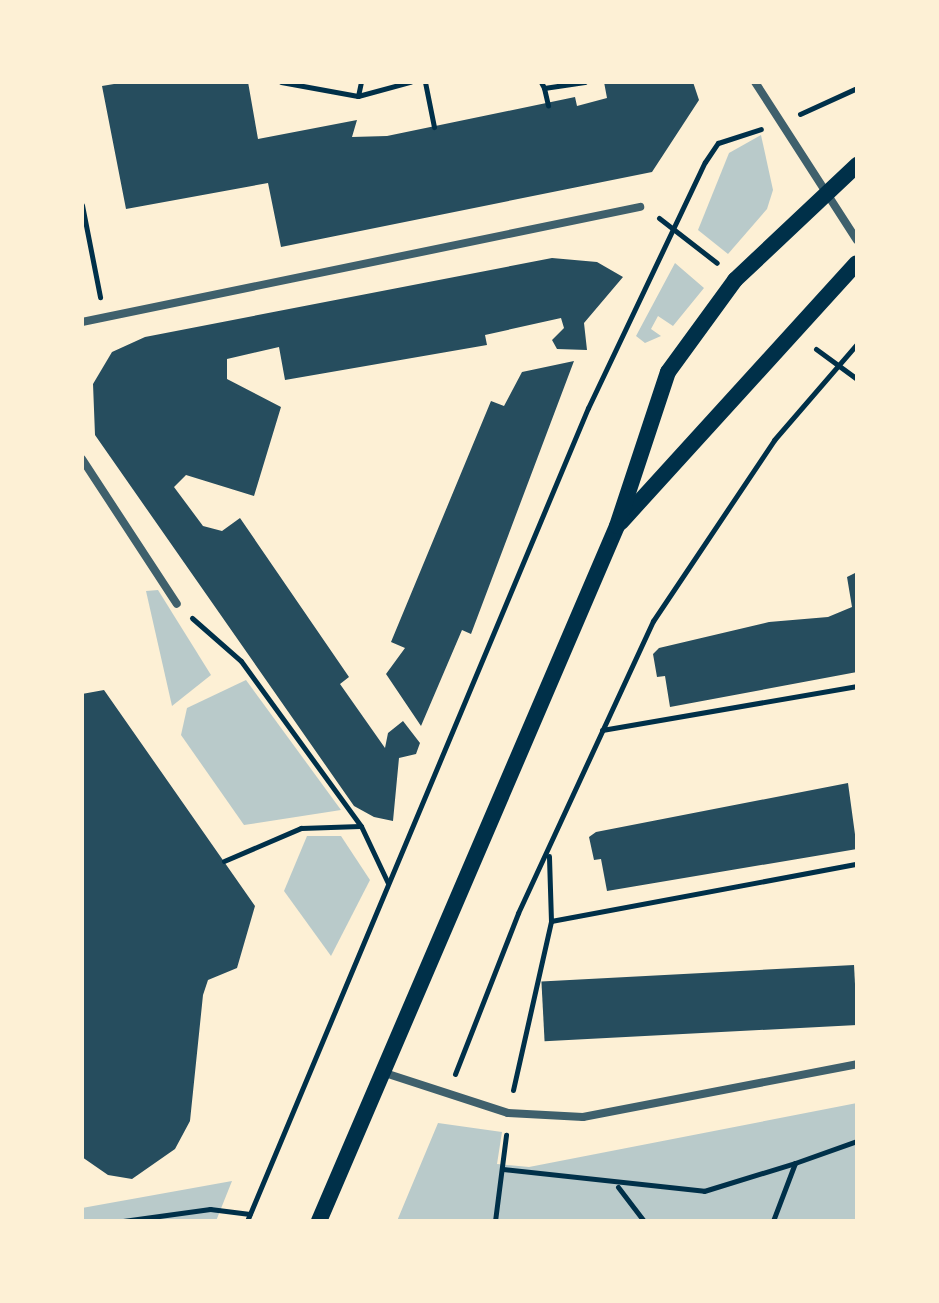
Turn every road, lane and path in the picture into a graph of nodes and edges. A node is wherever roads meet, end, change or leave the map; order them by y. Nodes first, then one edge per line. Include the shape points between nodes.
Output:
1 (281, 82) edge
2 (361, 82) edge
3 (410, 82) edge
4 (425, 82) edge
5 (585, 82) edge
6 (755, 82) edge
7 (542, 85) edge
8 (857, 88) edge
9 (358, 96) junction
10 (548, 106) dead end
11 (779, 122) junction
12 (434, 127) dead end
13 (857, 165) edge
14 (824, 193) junction
15 (82, 205) edge
16 (640, 207) dead end
17 (677, 228) junction
18 (857, 240) edge
19 (857, 263) edge
20 (735, 280) junction
21 (105, 317) junction
22 (82, 322) edge
23 (857, 344) edge
24 (837, 367) junction
25 (857, 379) edge
26 (82, 459) edge
27 (617, 526) junction
28 (177, 604) joint
29 (857, 686) edge
30 (601, 730) junction
31 (361, 826) junction
32 (549, 852) junction
33 (224, 861) dead end
34 (857, 864) edge
35 (388, 883) junction
36 (551, 921) junction
37 (857, 1064) edge
38 (385, 1073) junction
39 (447, 1094) junction
40 (508, 1113) junction
41 (857, 1141) edge
42 (795, 1163) junction
43 (503, 1169) junction
44 (617, 1186) junction
45 (250, 1214) junction
46 (123, 1221) edge
47 (247, 1221) edge
48 (319, 1221) edge
49 (495, 1221) edge
50 (644, 1221) edge
51 (773, 1221) edge

1 - 9 path
2 - 9 path
3 - 9 path
4 - 12 path
5 - 7 path
6 - 11 street
7 - 10 path
8 - 11 path
11 - 14 street
11 - 17 path via 718,143
13 - 14 main road
14 - 18 street
14 - 20 main road
15 - 21 path
16 - 21 street
17 - 20 path
17 - 35 path via 544,503
19 - 27 main road
20 - 27 main road via 668,372
21 - 22 street
23 - 24 path
24 - 25 path
24 - 30 path via 725,508 653,621
26 - 28 street
27 - 38 main road
28 - 31 path via 241,661
29 - 30 path
30 - 32 path
31 - 33 path via 301,828
31 - 35 path
32 - 36 path
32 - 39 path
34 - 36 path
35 - 45 path
36 - 40 path
37 - 40 street via 583,1117
38 - 39 street
38 - 48 main road
39 - 40 street
40 - 43 path
41 - 42 path
42 - 44 path via 704,1191
42 - 51 path
43 - 44 path
43 - 49 path
44 - 50 path
45 - 46 path via 210,1209
45 - 47 path

